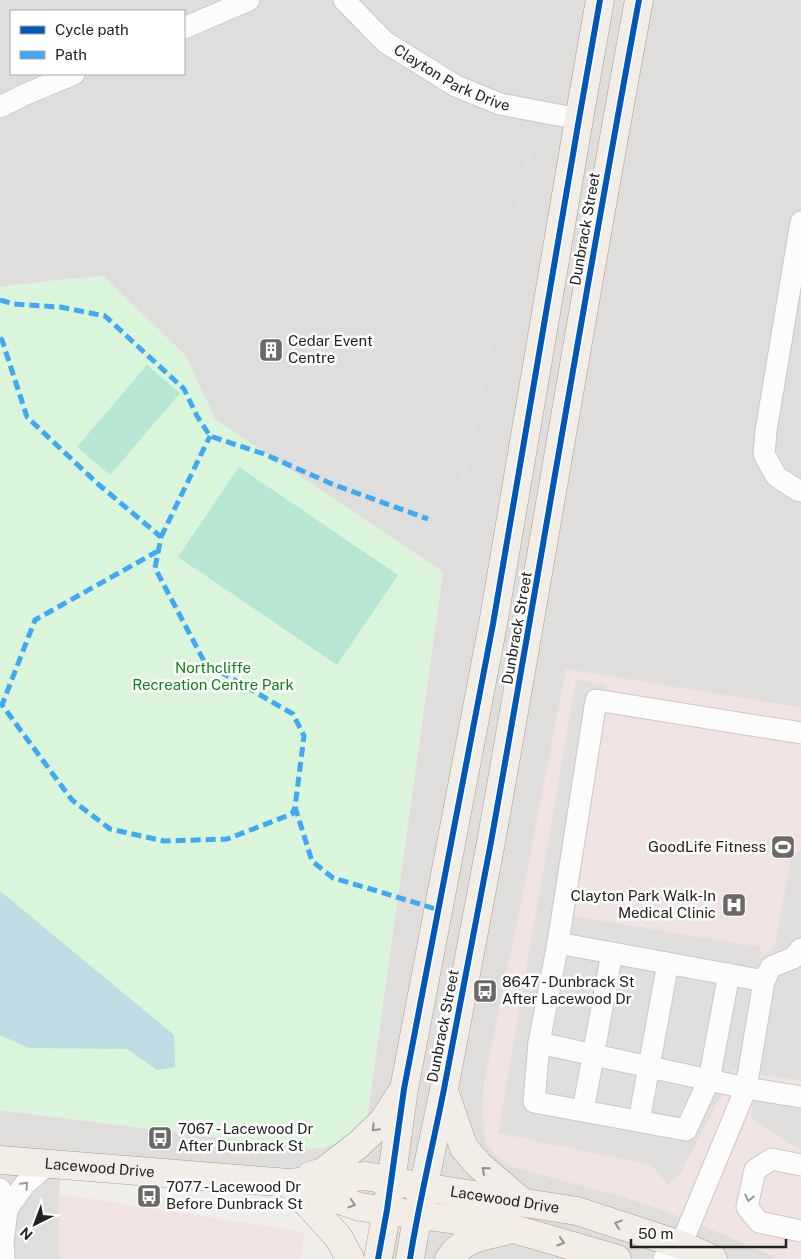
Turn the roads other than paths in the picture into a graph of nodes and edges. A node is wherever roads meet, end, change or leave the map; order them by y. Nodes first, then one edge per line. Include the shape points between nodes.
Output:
1 (249, 0) edge
2 (344, 0) edge
3 (600, 0) edge
4 (639, 0) edge
5 (185, 28) edge
6 (72, 75) edge
7 (0, 107) edge
8 (579, 119) junction
9 (801, 222) edge
10 (801, 491) edge
11 (801, 733) edge
12 (558, 943) junction
13 (801, 949) edge
14 (612, 953) junction
15 (668, 963) junction
16 (729, 974) junction
17 (764, 981) junction
18 (539, 1043) junction
19 (594, 1055) junction
20 (649, 1067) junction
21 (709, 1080) junction
22 (746, 1088) junction
23 (404, 1089) junction
24 (444, 1091) junction
25 (801, 1096) edge
26 (584, 1111) junction
27 (639, 1121) junction
28 (0, 1160) edge
29 (48, 1164) junction
30 (801, 1165) edge
31 (391, 1180) junction
32 (289, 1183) junction
33 (424, 1186) junction
34 (0, 1189) edge
35 (522, 1202) junction
36 (7, 1209) junction
37 (387, 1210) junction
38 (418, 1215) junction
39 (514, 1229) junction
40 (801, 1231) edge
41 (673, 1252) edge
42 (4, 1259) edge
43 (350, 1259) edge
44 (378, 1259) edge
45 (410, 1259) edge
46 (449, 1259) edge
47 (617, 1259) edge
48 (713, 1259) edge

1 - 5 street
2 - 8 street, Clayton Park Drive via 385,42 456,86 500,104
3 - 8 main road, Dunbrack Street
4 - 24 main road, Dunbrack Street via 531,622
6 - 7 street
8 - 23 main road, Dunbrack Street via 493,624
9 - 10 street via 764,454 776,476
11 - 12 street via 596,700
12 - 14 street
12 - 18 street
13 - 17 street via 793,958 771,967
14 - 15 street
14 - 19 street
15 - 16 street
15 - 20 street
16 - 17 street
16 - 21 street
17 - 22 street
18 - 19 street
18 - 26 street via 534,1102
19 - 20 street
19 - 26 street
20 - 21 street
20 - 27 street
21 - 22 street
21 - 27 street via 686,1130
22 - 25 street
22 - 41 street
23 - 31 main road, Dunbrack Street
23 -> 32 main road via 383,1121 359,1144 323,1172
24 - 33 main road, Dunbrack Street
35 -> 24 main road via 464,1148
26 - 27 street
28 - 29 main road, Lacewood Drive
29 - 32 main road, Lacewood Drive
36 -> 29 street via 25,1184
30 -> 40 street via 772,1160 755,1170 747,1207 759,1222
31 - 32 main road, Lacewood Drive via 366,1176
31 - 33 main road, Lacewood Drive
31 - 37 main road, Dunbrack Street
32 -> 37 main road, Lacewood Drive via 360,1207
32 - 43 main road via 339,1238
33 - 35 main road, Lacewood Drive
33 - 38 main road, Dunbrack Street
34 - 36 street
41 -> 35 main road, Lacewood Drive via 577,1211
36 - 42 street
37 - 38 main road, Lacewood Drive
37 - 44 main road, Dunbrack Street
38 - 39 main road, Lacewood Drive
38 - 45 main road, Dunbrack Street
39 - 46 main road via 478,1237 455,1250
39 -> 47 main road, Lacewood Drive
41 - 48 main road, Lacewood Drive

